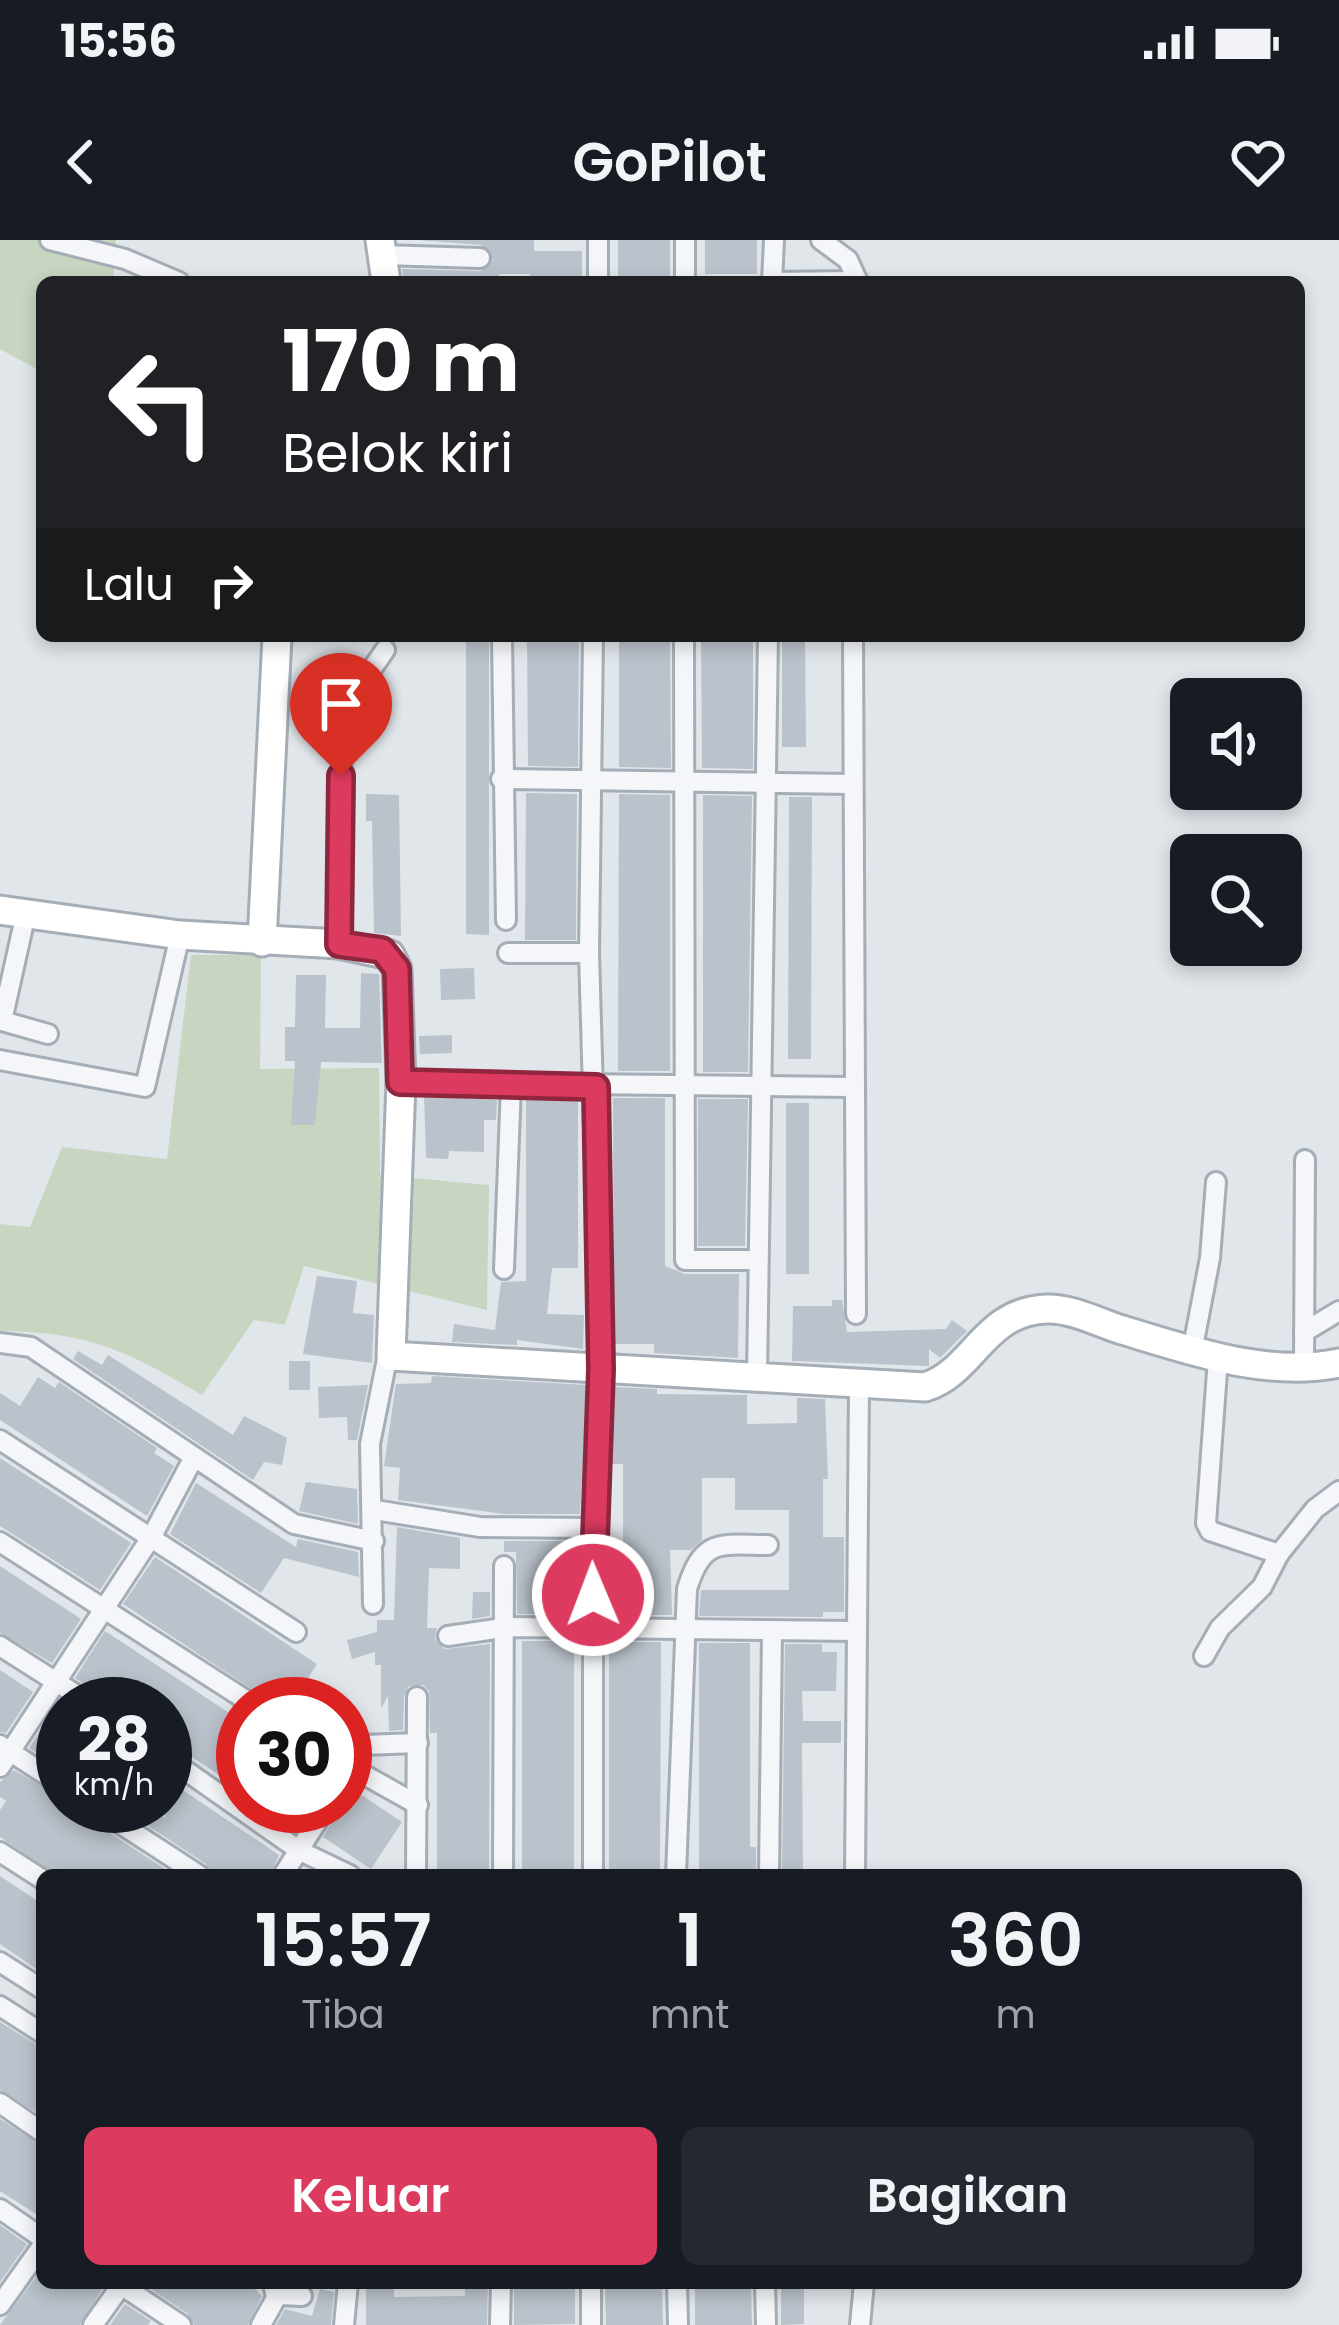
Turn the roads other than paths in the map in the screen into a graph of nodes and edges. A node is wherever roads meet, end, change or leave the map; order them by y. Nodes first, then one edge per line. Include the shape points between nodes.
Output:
1 (50, 240) edge
2 (598, 240) edge
3 (685, 240) edge
4 (774, 240) edge
5 (821, 240) edge
6 (74, 243) edge
7 (480, 258) dead end
8 (383, 259) edge
9 (163, 276) edge
10 (598, 276) edge
11 (685, 276) edge
12 (771, 276) edge
13 (856, 276) edge
14 (277, 642) edge
15 (502, 642) edge
16 (593, 642) edge
17 (684, 642) edge
18 (767, 642) edge
19 (854, 642) edge
20 (385, 650) dead end
21 (501, 779) junction
22 (591, 781) junction
23 (765, 782) junction
24 (684, 783) junction
25 (851, 784) junction
26 (13, 912) edge
27 (506, 920) dead end
28 (180, 935) junction
29 (262, 942) junction
30 (339, 944) junction
31 (508, 952) dead end
32 (589, 953) junction
33 (48, 1034) dead end
34 (0, 1060) edge
35 (400, 1082) junction
36 (511, 1084) junction
37 (684, 1086) junction
38 (596, 1087) junction
39 (760, 1088) junction
40 (851, 1088) junction
41 (1305, 1160) dead end
42 (1216, 1182) dead end
43 (758, 1260) junction
44 (504, 1269) dead end
45 (1339, 1311) edge
46 (856, 1314) dead end
47 (1304, 1333) junction
48 (0, 1343) edge
49 (388, 1354) junction
50 (1205, 1355) junction
51 (1339, 1363) edge
52 (1304, 1365) junction
53 (601, 1369) junction
54 (757, 1377) junction
55 (859, 1385) junction
56 (0, 1440) edge
57 (194, 1456) junction
58 (1339, 1492) edge
59 (375, 1510) junction
60 (592, 1528) junction
61 (152, 1536) junction
62 (374, 1541) junction
63 (0, 1542) edge
64 (768, 1545) dead end
65 (1279, 1554) junction
66 (504, 1565) dead end
67 (373, 1604) dead end
68 (105, 1607) junction
69 (593, 1629) junction
70 (506, 1630) junction
71 (856, 1631) junction
72 (296, 1632) dead end
73 (682, 1632) junction
74 (772, 1632) junction
75 (448, 1636) dead end
76 (0, 1646) edge
77 (1204, 1656) dead end
78 (53, 1677) edge
79 (60, 1677) edge
80 (216, 1680) edge
81 (417, 1697) dead end
82 (36, 1711) edge
83 (418, 1743) junction
84 (372, 1745) edge
85 (4, 1755) edge
86 (36, 1772) edge
87 (192, 1775) edge
88 (372, 1782) edge
89 (418, 1805) junction
90 (134, 1833) edge
91 (311, 1833) edge
92 (300, 1851) junction
93 (0, 1852) edge
94 (190, 1869) edge
95 (288, 1869) edge
96 (338, 1869) edge
97 (416, 1869) edge
98 (503, 1869) edge
99 (593, 1869) edge
100 (676, 1869) edge
101 (769, 1869) edge
102 (854, 1869) edge
103 (36, 1876) edge
104 (0, 1962) edge
105 (36, 1985) edge
106 (0, 2006) edge
107 (36, 2029) edge
108 (0, 2103) edge
109 (36, 2128) edge
110 (0, 2210) edge
111 (36, 2237) edge
112 (36, 2251) edge
113 (118, 2289) edge
114 (129, 2289) edge
115 (275, 2289) edge
116 (347, 2289) edge
117 (501, 2289) edge
118 (591, 2289) edge
119 (676, 2289) edge
120 (765, 2289) edge
121 (863, 2289) edge
122 (302, 2296) dead end
123 (0, 2305) edge
124 (93, 2325) edge
125 (181, 2325) edge
126 (261, 2325) edge
127 (344, 2325) edge
128 (500, 2325) edge
129 (591, 2325) edge
130 (678, 2325) edge
131 (766, 2325) edge
132 (860, 2325) edge

1 - 6 street
2 - 10 street
3 - 11 street
4 - 12 street
5 - 13 street
6 - 9 street
7 - 8 street
14 - 29 street
15 - 21 street
16 - 22 street
17 - 24 street
18 - 23 street
19 - 25 street
20 - 30 street via 352,698 341,733
21 - 22 street
21 - 27 street
22 - 24 street
22 - 32 street
23 - 24 street
23 - 25 street
23 - 39 street
24 - 37 street
25 - 40 street
26 - 28 street
26 - 33 street via 2,1021
28 - 29 street
28 - 34 street via 145,1087
29 - 30 street
30 - 35 street via 382,950 397,969
31 - 32 street
32 - 38 street
35 - 36 street
35 - 49 street
36 - 38 street
36 - 44 street
37 - 38 street
37 - 39 street
37 - 43 street via 685,1260
38 - 53 street
39 - 40 street
39 - 43 street
40 - 46 street
41 - 47 street
42 - 50 street
43 - 54 street
45 - 47 street
47 - 52 street
48 - 57 street via 31,1347
49 - 53 street
49 - 59 street via 370,1444
50 - 52 street
50 - 55 street via 1044,1308 996,1326 931,1385
50 - 65 street via 1206,1523 1218,1538
51 - 52 street
53 - 54 street
53 - 60 street
54 - 55 street
55 - 71 street
56 - 61 street
57 - 61 street
57 - 62 street via 294,1524
58 - 65 street
59 - 60 street via 480,1527
59 - 62 street
60 - 69 street
61 - 68 street
61 - 72 street
62 - 67 street
63 - 68 street
64 - 73 street via 711,1546 700,1554
65 - 77 street
66 - 70 street
68 - 79 street
68 - 80 street
69 - 70 street
69 - 73 street
69 - 99 street
70 - 75 street
70 - 98 street
71 - 74 street
71 - 102 street
73 - 74 street
73 - 100 street
74 - 101 street
76 - 78 street
81 - 83 street
82 - 85 street
83 - 84 street
83 - 89 street
85 - 86 street
87 - 92 street
88 - 89 street
89 - 97 street
90 - 94 street
91 - 92 street
92 - 95 street
92 - 96 street
93 - 103 street
104 - 105 street
106 - 107 street
108 - 109 street
110 - 111 street
112 - 123 street
113 - 124 street
114 - 125 street
115 - 122 street
115 - 126 street
116 - 127 street
117 - 128 street
118 - 129 street
119 - 130 street
120 - 131 street
121 - 132 street

